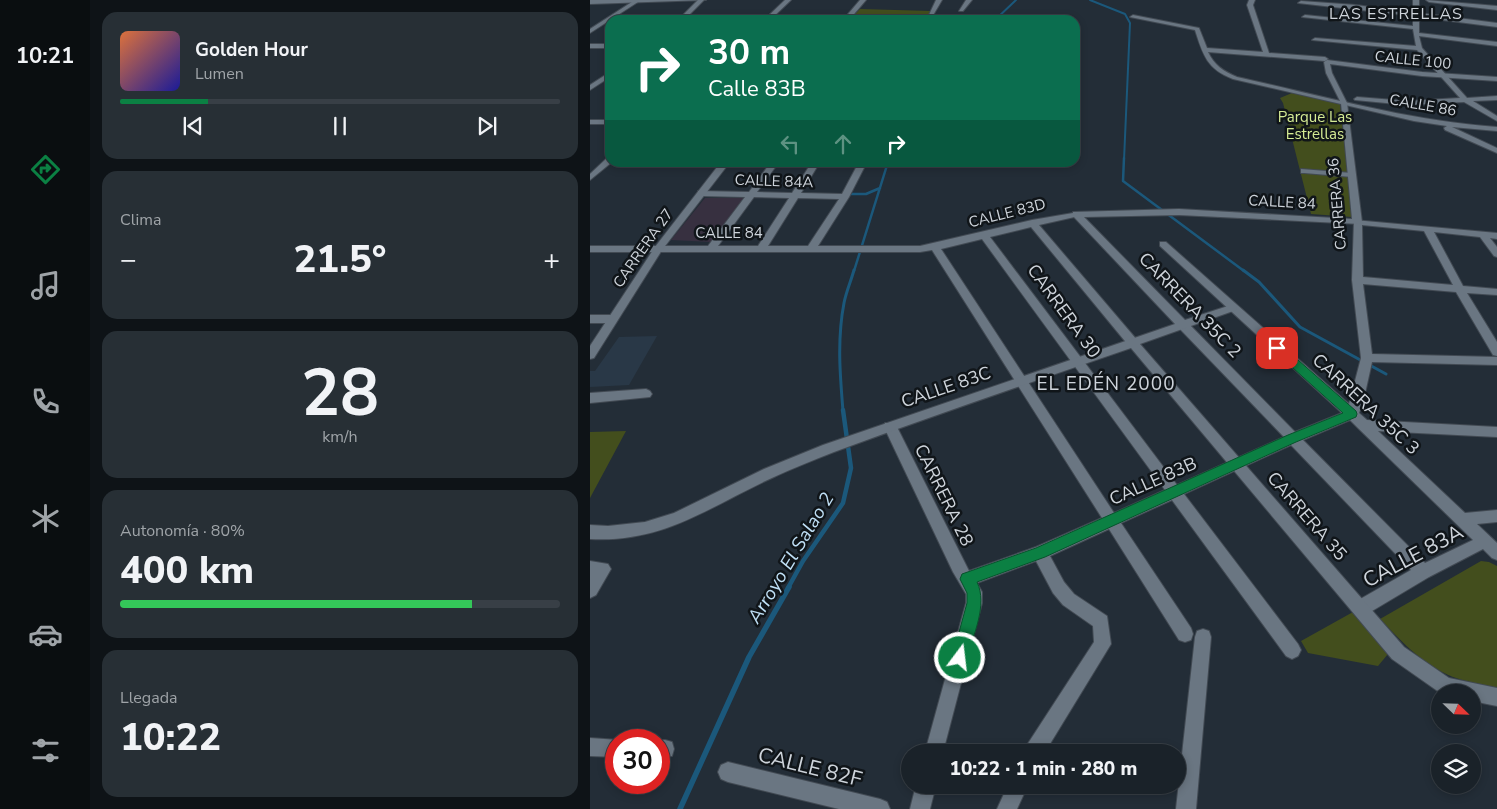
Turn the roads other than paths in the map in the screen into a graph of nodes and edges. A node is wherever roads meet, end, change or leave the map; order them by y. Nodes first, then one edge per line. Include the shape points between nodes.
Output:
1 (702, 0) edge
2 (788, 0) edge
3 (863, 0) edge
4 (939, 0) edge
5 (969, 0) edge
6 (1252, 0) edge
7 (1416, 0) edge
8 (1429, 0) edge
9 (637, 1) edge
10 (590, 2) edge
11 (1299, 2) edge
12 (1497, 8) edge
13 (962, 10) dead end
14 (1416, 14) junction
15 (615, 15) edge
16 (687, 15) edge
17 (772, 15) edge
18 (850, 15) edge
19 (931, 15) edge
20 (1133, 16) dead end
21 (1305, 17) junction
22 (605, 22) edge
23 (1308, 25) dead end
24 (1497, 25) edge
25 (605, 29) edge
26 (592, 30) edge
27 (1416, 31) junction
28 (1312, 32) dead end
29 (1316, 40) junction
30 (1497, 44) edge
31 (590, 46) edge
32 (605, 46) edge
33 (1319, 46) dead end
34 (1419, 48) junction
35 (1205, 50) junction
36 (1322, 52) dead end
37 (1266, 54) junction
38 (1326, 61) junction
39 (1444, 76) junction
40 (605, 78) edge
41 (1497, 79) edge
42 (590, 88) edge
43 (1497, 98) edge
44 (1343, 100) junction
45 (1466, 100) junction
46 (1497, 119) edge
47 (590, 122) edge
48 (605, 122) edge
49 (1434, 122) junction
50 (1497, 129) edge
51 (1497, 151) edge
52 (605, 164) edge
53 (722, 167) edge
54 (771, 167) edge
55 (813, 167) edge
56 (860, 167) edge
57 (1304, 171) dead end
58 (1352, 175) junction
59 (590, 178) edge
60 (701, 193) junction
61 (752, 194) junction
62 (795, 196) junction
63 (845, 197) junction
64 (1155, 212) joint
65 (1076, 214) junction
66 (1357, 222) junction
67 (1032, 224) junction
68 (1428, 230) junction
69 (984, 235) junction
70 (1483, 235) junction
71 (1497, 236) edge
72 (1163, 244) dead end
73 (935, 247) junction
74 (712, 248) junction
75 (762, 248) junction
76 (812, 248) junction
77 (590, 249) edge
78 (658, 249) junction
79 (867, 250) joint
80 (1497, 254) edge
81 (1357, 280) junction
82 (1460, 289) junction
83 (1497, 292) edge
84 (1232, 308) junction
85 (590, 319) edge
86 (613, 319) junction
87 (1183, 324) junction
88 (1133, 343) junction
89 (1497, 352) edge
90 (590, 356) edge
91 (1497, 360) edge
92 (1077, 362) junction
93 (1367, 362) junction
94 (1022, 381) junction
95 (646, 394) dead end
96 (590, 398) edge
97 (1352, 414) junction
98 (1363, 425) junction
99 (890, 427) junction
100 (1497, 432) edge
101 (1292, 438) junction
102 (1236, 465) junction
103 (1175, 492) junction
104 (1497, 516) edge
105 (1462, 519) junction
106 (1110, 521) junction
107 (590, 532) edge
108 (1485, 541) junction
109 (1040, 553) junction
110 (1497, 553) edge
111 (597, 568) edge
112 (1423, 572) junction
113 (967, 579) junction
114 (590, 590) edge
115 (1361, 608) junction
116 (1292, 650) dead end
117 (1497, 697) edge
118 (936, 744) edge
119 (1039, 744) edge
120 (590, 747) edge
121 (605, 748) edge
122 (728, 772) dead end
123 (924, 794) edge
124 (1014, 794) edge
125 (880, 809) edge
126 (920, 809) edge
127 (1007, 809) edge
128 (1186, 809) edge

1 - 9 street
1 - 16 street
2 - 17 street
3 - 18 street
4 - 19 street
5 - 13 street
6 - 37 street via 1251,11
7 - 14 street
8 - 12 street
9 - 10 street
9 - 15 street
11 - 14 street
11 - 21 street
14 - 24 street
14 - 27 street
20 - 35 street via 1197,29
21 - 23 street
21 - 27 street
22 - 26 street
25 - 26 street
27 - 30 street
27 - 34 street
28 - 29 street
29 - 33 street
29 - 34 street
31 - 32 street
34 - 39 street
35 - 37 street, CALLE 100
35 - 44 street via 1214,68 1228,76
36 - 38 street, CARRERA 36
37 - 38 street, CALLE 100
38 - 39 street, CALLE 100
38 - 44 street, CARRERA 36 via 1327,70
39 - 41 street, CALLE 100
39 - 45 street
40 - 42 street
43 - 45 street
44 - 45 street via 1407,103
44 - 49 street, CALLE 86
44 - 58 street, CARRERA 36
45 - 46 street
47 - 48 street
49 - 50 street, CALLE 86
49 - 51 street
52 - 59 street
53 - 60 street, CARRERA 27
54 - 61 street
55 - 62 street
56 - 63 street
57 - 58 street
58 - 66 street, CARRERA 36
60 - 61 street, CALLE 84A
60 - 78 street, CARRERA 27
61 - 62 street, CALLE 84A
61 - 74 street
62 - 63 street, CALLE 84A
62 - 75 street
63 - 76 street
64 - 65 street, CALLE 83D
64 - 66 street, CALLE 84
65 - 67 street, CALLE 83D
65 - 87 street, CARRERA 35C 2
66 - 68 street, CALLE 84
66 - 81 street, CARRERA 36
67 - 69 street, CALLE 83D
67 - 88 street, CARRERA 35
68 - 70 street, CALLE 84
68 - 82 street
69 - 73 street, CALLE 83D
69 - 92 street, CARRERA 30
70 - 71 street, CALLE 84
70 - 80 street
72 - 84 street, CARRERA 35C 3
73 - 79 street, CALLE 83D
73 - 94 street
74 - 75 street, CALLE 84
74 - 78 street, CALLE 84
75 - 76 street, CALLE 84
76 - 79 street, CALLE 84
77 - 78 street, CALLE 84
78 - 86 street, CARRERA 27
81 - 82 street
81 - 93 street, CARRERA 36
82 - 83 street
82 - 89 street
84 - 87 street, CALLE 83C
84 - 97 street, CARRERA 35C 3
85 - 86 street
86 - 90 street, CARRERA 27
87 - 88 street, CALLE 83C
87 - 101 street, CARRERA 35C 2
88 - 92 street, CALLE 83C
88 - 102 street, CARRERA 35
91 - 93 street
92 - 94 street, CALLE 83C
92 - 103 street, CARRERA 30
93 - 97 street, CARRERA 36
94 - 99 street, CALLE 83C
94 - 106 street
95 - 96 street
97 - 98 street, CARRERA 35C 3
97 - 101 street, CALLE 83B
98 - 100 street
98 - 105 street, CARRERA 35C 3
99 - 107 street, CALLE 83C via 769,473 678,518 645,529
99 - 113 street, CARRERA 28 via 958,567
101 - 102 street, CALLE 83B
101 - 112 street, CARRERA 35C 2
102 - 103 street, CALLE 83B
102 - 115 street, CARRERA 35
103 - 106 street, CALLE 83B
103 - 116 street, CARRERA 30
104 - 105 street
105 - 108 street, CARRERA 35C 3
106 - 109 street, CALLE 83B
106 - 128 street via 1194,636
108 - 110 street, CARRERA 35C 3
108 - 112 street, CALLE 83A
109 - 113 street, CALLE 83B
109 - 119 street via 1061,592 1076,607 1101,622 1104,639
111 - 114 street
112 - 115 street, CALLE 83A
113 - 118 street, CARRERA 28 via 974,592 974,603
115 - 117 street, CARRERA 35 via 1398,653 1445,686
120 - 121 street
122 - 125 street, CALLE 82F
123 - 126 street
124 - 127 street

